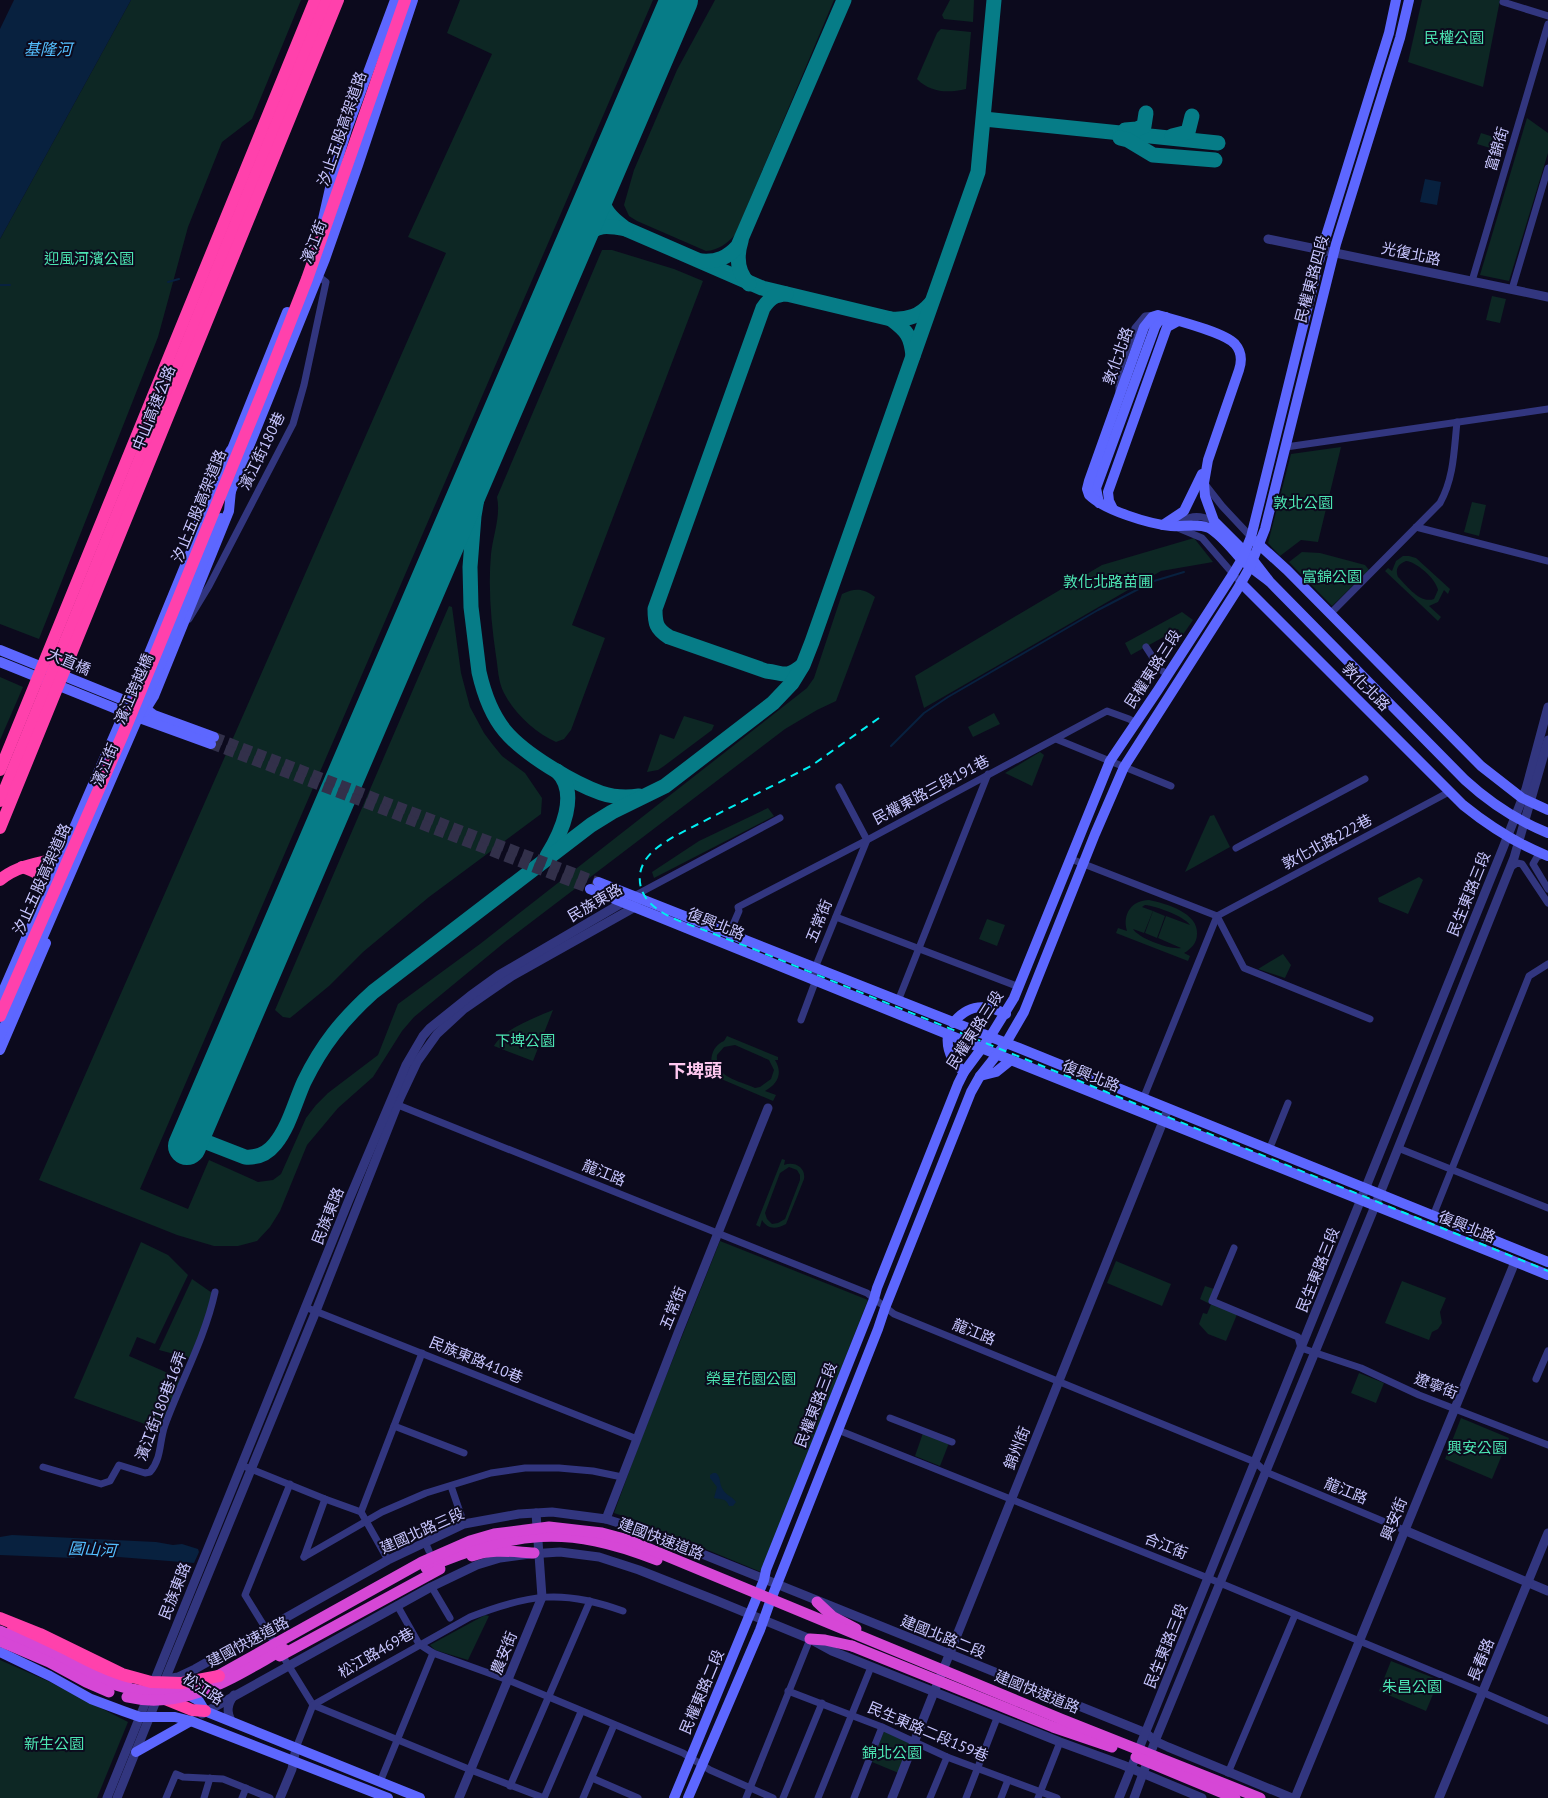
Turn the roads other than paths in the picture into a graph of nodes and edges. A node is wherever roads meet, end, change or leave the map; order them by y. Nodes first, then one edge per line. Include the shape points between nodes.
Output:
1 (315, 0) edge
2 (327, 0) edge
3 (338, 0) edge
4 (395, 0) edge
5 (405, 0) edge
6 (413, 0) edge
7 (1396, 0) edge
8 (1409, 0) edge
9 (1503, 2) dead end
10 (1548, 16) edge
11 (1548, 24) edge
12 (338, 158) junction
13 (358, 165) junction
14 (1548, 168) edge
15 (1268, 238) dead end
16 (1322, 249) junction
17 (1334, 252) junction
18 (318, 276) junction
19 (1472, 281) junction
20 (1512, 289) junction
21 (1548, 296) edge
22 (1162, 316) junction
23 (1178, 321) junction
24 (1548, 409) edge
25 (1457, 422) junction
26 (1286, 447) junction
27 (231, 450) junction
28 (1208, 460) junction
29 (1204, 483) junction
30 (231, 490) junction
31 (1099, 503) junction
32 (1113, 509) junction
33 (221, 518) joint
34 (1214, 521) junction
35 (1168, 525) junction
36 (1416, 528) junction
37 (1251, 537) junction
38 (1259, 544) junction
39 (1243, 555) junction
40 (1548, 561) edge
41 (1252, 564) junction
42 (1233, 574) junction
43 (1241, 583) junction
44 (1330, 614) junction
45 (182, 628) junction
46 (1146, 647) dead end
47 (0, 650) edge
48 (0, 662) edge
49 (1168, 674) junction
50 (74, 686) junction
51 (127, 701) junction
52 (1548, 707) edge
53 (146, 709) junction
54 (123, 712) junction
55 (141, 719) junction
56 (1136, 723) junction
57 (1548, 740) edge
58 (1053, 741) junction
59 (1118, 764) junction
60 (0, 770) edge
61 (988, 774) junction
62 (1365, 778) dead end
63 (1171, 786) dead end
64 (839, 787) dead end
65 (1449, 792) junction
66 (0, 801) edge
67 (1526, 801) junction
68 (1548, 810) edge
69 (1515, 816) junction
70 (780, 818) dead end
71 (1525, 822) junction
72 (0, 828) edge
73 (1548, 833) edge
74 (1507, 836) junction
75 (867, 840) junction
76 (1236, 848) dead end
77 (1517, 848) junction
78 (1546, 855) edge
79 (81, 857) junction
80 (58, 859) junction
81 (1071, 859) junction
82 (1083, 864) junction
83 (1522, 864) junction
84 (22, 867) junction
85 (1510, 870) junction
86 (0, 880) edge
87 (43, 888) junction
88 (1548, 889) edge
89 (636, 900) junction
90 (624, 902) junction
91 (1548, 903) edge
92 (1217, 916) junction
93 (836, 917) junction
94 (729, 934) junction
95 (919, 949) junction
96 (1548, 964) edge
97 (815, 968) junction
98 (816, 980) junction
99 (0, 987) edge
100 (1019, 987) junction
101 (0, 998) edge
102 (898, 1001) junction
103 (1006, 1014) junction
104 (0, 1016) edge
105 (1370, 1019) dead end
106 (800, 1020) dead end
107 (952, 1023) junction
108 (948, 1034) junction
109 (0, 1036) edge
110 (990, 1038) junction
111 (1006, 1043) junction
112 (982, 1048) junction
113 (0, 1050) edge
114 (998, 1054) junction
115 (1011, 1060) junction
116 (964, 1072) junction
117 (980, 1076) junction
118 (1143, 1099) junction
119 (394, 1103) junction
120 (1288, 1103) dead end
121 (768, 1108) dead end
122 (1168, 1109) junction
123 (1163, 1121) junction
124 (1398, 1148) junction
125 (1269, 1150) junction
126 (1451, 1169) junction
127 (1366, 1188) junction
128 (1379, 1194) junction
129 (1361, 1200) junction
130 (1375, 1206) junction
131 (1548, 1208) edge
132 (1433, 1216) junction
133 (718, 1232) junction
134 (1234, 1248) dead end
135 (1515, 1249) junction
136 (1515, 1262) junction
137 (1548, 1262) edge
138 (1548, 1276) edge
139 (215, 1292) dead end
140 (874, 1299) junction
141 (306, 1306) junction
142 (885, 1308) junction
143 (316, 1311) junction
144 (1301, 1348) junction
145 (1548, 1351) edge
146 (422, 1353) junction
147 (1314, 1353) junction
148 (1536, 1380) dead end
149 (1059, 1382) junction
150 (1456, 1408) junction
151 (890, 1418) dead end
152 (394, 1426) junction
153 (838, 1430) junction
154 (637, 1439) junction
155 (952, 1442) dead end
156 (1548, 1445) edge
157 (464, 1453) dead end
158 (1255, 1462) junction
159 (241, 1465) junction
160 (43, 1467) dead end
161 (251, 1469) junction
162 (1266, 1472) junction
163 (622, 1477) junction
164 (290, 1484) junction
165 (451, 1486) junction
166 (325, 1499) junction
167 (1011, 1500) junction
168 (224, 1509) junction
169 (233, 1512) junction
170 (361, 1512) junction
171 (536, 1513) junction
172 (606, 1518) junction
173 (366, 1521) junction
174 (464, 1524) junction
175 (1404, 1530) junction
176 (1548, 1533) edge
177 (425, 1542) junction
178 (429, 1552) dead end
179 (536, 1553) junction
180 (388, 1560) junction
181 (1208, 1578) junction
182 (764, 1580) junction
183 (1528, 1582) junction
184 (1219, 1584) junction
185 (776, 1585) junction
186 (434, 1591) dead end
187 (1548, 1591) edge
188 (542, 1596) junction
189 (757, 1597) joint
190 (590, 1600) junction
191 (770, 1602) joint
192 (817, 1602) junction
193 (397, 1605) junction
194 (623, 1611) dead end
195 (0, 1613) edge
196 (750, 1615) junction
197 (1294, 1615) junction
198 (0, 1618) edge
199 (13, 1618) joint
200 (450, 1618) dead end
201 (762, 1620) junction
202 (0, 1624) edge
203 (266, 1629) junction
204 (0, 1631) edge
205 (810, 1639) junction
206 (0, 1640) edge
207 (1360, 1642) junction
208 (420, 1644) junction
209 (0, 1652) edge
210 (434, 1653) junction
211 (949, 1655) junction
212 (288, 1665) junction
213 (871, 1667) junction
214 (246, 1670) junction
215 (219, 1676) junction
216 (161, 1680) junction
217 (508, 1680) junction
218 (788, 1691) junction
219 (934, 1692) junction
220 (1482, 1692) junction
221 (153, 1694) junction
222 (234, 1695) junction
223 (548, 1697) junction
224 (822, 1704) junction
225 (312, 1705) junction
226 (205, 1711) junction
227 (581, 1712) junction
228 (850, 1715) junction
229 (144, 1717) junction
230 (997, 1718) junction
231 (191, 1721) junction
232 (1548, 1721) edge
233 (232, 1722) junction
234 (614, 1725) junction
235 (882, 1727) junction
236 (1146, 1734) junction
237 (397, 1739) junction
238 (915, 1741) junction
239 (1155, 1741) junction
240 (1060, 1742) junction
241 (1114, 1744) junction
242 (296, 1748) junction
243 (136, 1752) junction
244 (947, 1757) junction
245 (690, 1758) junction
246 (294, 1761) junction
247 (702, 1765) junction
248 (978, 1769) junction
249 (1131, 1769) junction
250 (471, 1770) junction
251 (1228, 1773) junction
252 (1144, 1774) junction
253 (210, 1778) junction
254 (592, 1778) junction
255 (1008, 1780) junction
256 (380, 1782) junction
257 (510, 1786) junction
258 (246, 1788) junction
259 (750, 1788) junction
260 (372, 1795) edge
261 (1039, 1795) edge
262 (107, 1798) edge
263 (117, 1798) edge
264 (166, 1798) edge
265 (204, 1798) edge
266 (242, 1798) edge
267 (270, 1798) edge
268 (280, 1798) edge
269 (388, 1798) edge
270 (420, 1798) edge
271 (459, 1798) edge
272 (544, 1798) edge
273 (583, 1798) edge
274 (638, 1798) edge
275 (674, 1798) edge
276 (688, 1798) edge
277 (746, 1798) edge
278 (773, 1798) edge
279 (784, 1798) edge
280 (818, 1798) edge
281 (854, 1798) edge
282 (892, 1798) edge
283 (930, 1798) edge
284 (966, 1798) edge
285 (1001, 1798) edge
286 (1057, 1798) edge
287 (1119, 1798) edge
288 (1134, 1798) edge
289 (1202, 1798) edge
290 (1235, 1798) edge
291 (1260, 1798) edge
292 (1293, 1798) edge
293 (1439, 1798) edge

1 - 60 highway, bridge
2 - 66 highway, 中山高速公路, bridge
3 - 72 highway, 中山高速公路, bridge
4 - 12 main road, 濱江街
5 - 104 highway, 汐止五股高架道路, bridge via 310,270 263,391 123,734
6 - 13 main road, 濱江街
7 - 16 main road, 民權東路四段 via 1389,34
8 - 17 main road, 民權東路四段
9 - 10 street
11 - 19 street, 富錦街
12 - 13 main road
12 - 27 main road, 濱江街 via 320,226
13 - 18 main road, 濱江街
14 - 20 street
15 - 16 street, 光復北路
16 - 17 street, 光復北路
16 - 37 main road, 民權東路四段
17 - 19 street, 光復北路
17 - 26 main road, 民權東路四段
18 - 30 main road, 濱江街
18 - 45 street, 濱江街180巷 via 326,282 293,424 209,586
19 - 20 street, 光復北路
20 - 21 street, 光復北路
22 - 23 main road, 敦化北路
22 - 31 main road, 敦化北路 via 1155,326 1096,488
22 - 31 main road, 敦化北路 via 1152,317 1144,327 1089,482 1088,494
23 - 28 main road, 敦化北路 via 1228,338 1241,355 1239,370
23 - 32 main road via 1167,327 1133,418 1108,492
24 - 25 street
25 - 26 street
25 - 36 street via 1449,484 1440,503
26 - 38 main road, 民權東路四段
27 - 51 main road, 濱江街
27 - 101 main road, 濱江街, bridge via 130,698
28 - 29 main road, 敦化北路
28 - 35 main road, 敦化北路 via 1184,511
29 - 34 main road, 敦化北路
29 - 37 street, 敦化北路
30 - 33 main road, 濱江街
30 - 45 main road, 濱江街 via 229,511
31 - 32 main road, 敦化北路
32 - 35 main road, 敦化北路
33 - 109 main road, 濱江跨越橋, bridge
34 - 35 street via 1198,516
34 - 39 main road, 敦化北路
35 - 39 main road, 敦化北路 via 1208,528
35 - 42 street, 敦化北路 via 1202,538
36 - 40 street
36 - 44 street
37 - 38 main road, 敦化北路
37 - 39 main road, 民權東路四段
38 - 41 main road, 民權東路四段
38 - 44 main road, 敦化北路
39 - 41 main road, 敦化北路
39 - 42 main road, 民權東路三段
41 - 43 main road, 民權東路三段
41 - 69 main road, 敦化北路 via 1465,780
42 - 43 street, 敦化北路
42 - 49 main road, 民權東路三段
43 - 59 main road, 民權東路三段
43 - 65 main road, 敦化北路
44 - 67 main road, 敦化北路 via 1481,766
45 - 53 main road, 濱江街
46 - 49 street via 1161,670
47 - 50 main road, 大直橋, bridge
48 - 50 main road, 大直橋, bridge
49 - 56 main road, 民權東路三段
50 - 51 main road, 大直橋
50 - 54 main road, 大直橋
51 - 53 main road, 大直橋
51 - 54 main road, 濱江街
52 - 67 street
53 - 55 main road, 濱江街
53 - 55 main road, 大直橋 via 212,740
54 - 55 main road, 大直橋
54 - 80 main road, 濱江街
55 - 79 main road, 濱江街
56 - 58 street, 民權東路三段191巷 via 1107,711
56 - 59 main road, 民權東路三段
57 - 67 street
58 - 59 street
58 - 61 street, 民權東路三段191巷
59 - 63 street
59 - 81 main road, 民權東路三段
59 - 82 main road, 民權東路三段
61 - 75 street, 民權東路三段191巷
61 - 95 street
62 - 76 street
64 - 75 street
65 - 74 main road, 敦化北路 via 1474,815
65 - 92 street, 敦化北路222巷
67 - 68 main road, 敦化北路
67 - 69 street, 民生東路三段
67 - 71 street, 民生東路三段
69 - 71 main road, 敦化北路
69 - 74 street, 民生東路三段
70 - 89 street, 民族東路
71 - 73 main road, 敦化北路
71 - 77 street, 民生東路三段
74 - 77 main road, 敦化北路
74 - 127 street, 民生東路三段
75 - 93 street, 五常街
75 - 94 street, 民權東路三段191巷 via 738,907
77 - 78 main road, 敦化北路
77 - 83 street
77 - 85 street, 民生東路三段
78 - 88 street via 1536,857 1533,864
79 - 80 main road
79 - 113 main road, 濱江街
80 - 84 highway
80 - 87 main road, 濱江街
81 - 82 street
81 - 100 main road, 民權東路三段
82 - 92 street
82 - 111 main road, 民權東路三段 via 1024,1012
83 - 85 street via 1514,864
83 - 91 street
84 - 86 highway
84 - 87 highway via 38,874
85 - 124 street, 民生東路三段
87 - 99 main road, 濱江街
89 - 90 main road, 復興北路
89 - 90 main road, 復興北路 via 594,885
89 - 94 main road, 復興北路
89 - 98 main road, 復興北路
89 - 119 street, 民族東路 via 464,1009 426,1048
90 - 119 street, 民族東路 via 499,975 449,1011 418,1044 406,1065
92 - 105 street via 1244,968
92 - 118 street
93 - 95 street
93 - 97 street, 五常街
94 - 97 main road, 復興北路
95 - 100 street
95 - 102 street
96 - 126 street via 1530,976
97 - 98 street, 五常街
97 - 102 main road, 復興北路
98 - 106 street, 五常街
98 - 108 main road, 復興北路
100 - 103 main road, 民權東路三段
102 - 107 main road, 復興北路
103 - 107 main road via 995,1008 979,1006 964,1012
103 - 110 main road, 民權東路三段
107 - 110 main road, 復興北路
108 - 112 main road, 復興北路
108 - 116 main road via 951,1057
110 - 111 main road, 復興北路
110 - 112 main road, 民權東路三段
111 - 114 main road, 民權東路三段
111 - 118 main road, 復興北路
112 - 114 main road, 復興北路
112 - 116 main road, 民權東路三段
114 - 115 main road, 復興北路
114 - 117 main road, 民權東路三段
115 - 117 main road via 996,1072
115 - 123 main road, 復興北路
116 - 140 main road, 民權東路三段
117 - 142 main road, 民權東路三段 via 956,1127
118 - 122 main road, 復興北路
119 - 133 street, 龍江路
119 - 141 street, 民族東路
119 - 143 street, 民族東路
120 - 125 street
121 - 133 street, 五常街
122 - 123 street, 錦州街
122 - 125 main road, 復興北路
123 - 129 main road, 復興北路
123 - 149 street, 錦州街
124 - 126 street
124 - 128 street, 民生東路三段
125 - 127 main road, 復興北路
126 - 131 street
126 - 132 street
127 - 128 main road, 復興北路
127 - 129 street, 民生東路三段
128 - 130 street, 民生東路三段
128 - 132 main road, 復興北路
129 - 130 main road, 復興北路
129 - 144 street, 民生東路三段
130 - 136 main road, 復興北路
130 - 147 street, 民生東路三段
132 - 135 main road, 復興北路
133 - 140 street, 龍江路
133 - 154 street, 五常街
134 - 144 street via 1212,1301 1298,1337
135 - 136 street, 興安街
135 - 137 main road, 復興北路
136 - 138 main road, 復興北路
136 - 150 street, 興安街
139 - 160 street, 濱江街180巷16弄 via 196,1352 164,1427 159,1456 150,1472 119,1465 110,1481 101,1484
140 - 142 street, 龍江路
140 - 182 main road, 民權東路三段
141 - 143 street, 民族東路410巷
141 - 159 street, 民族東路
142 - 149 street, 龍江路 via 899,1317
142 - 153 main road, 民權東路三段
143 - 146 street, 民族東路410巷
143 - 161 street, 民族東路
144 - 147 street, 遼寧街
144 - 158 street, 民生東路三段
145 - 148 street
146 - 152 street
146 - 154 street, 民族東路410巷
147 - 150 street, 遼寧街 via 1361,1368
147 - 162 street, 民生東路三段
149 - 158 street, 龍江路
149 - 167 street, 錦州街
150 - 156 street, 遼寧街
150 - 175 street, 興安街
151 - 155 street
152 - 157 street
152 - 170 street
153 - 167 street, 合江街
153 - 185 main road, 民權東路三段
154 - 163 street, 五常街
158 - 162 street, 龍江路
158 - 181 street, 民生東路三段
159 - 161 street
159 - 168 street, 民族東路
161 - 164 street
161 - 169 street, 民族東路
162 - 175 street, 龍江路
162 - 184 street, 民生東路三段
163 - 165 street via 540,1467 491,1473
163 - 172 street, 五常街
164 - 166 street
164 - 203 street via 245,1595
165 - 173 street via 426,1493
165 - 174 street
166 - 170 street
166 - 173 street via 304,1557
167 - 181 street, 合江街
167 - 211 street, 錦州街
168 - 169 street
168 - 216 street, 民族東路
169 - 216 street, 民族東路
170 - 173 street
171 - 172 street, 建國北路三段
171 - 174 street, 建國北路三段
171 - 179 street, 農安街
172 - 182 street, 建國北路三段
173 - 180 street
174 - 177 street, 建國北路三段
175 - 183 street, 龍江路
175 - 207 street, 興安街
176 - 183 street, 長春路
177 - 178 street
177 - 180 street, 建國北路三段
179 - 188 street, 農安街
179 - 193 street via 477,1565
179 - 196 street via 560,1552 599,1557
179 - 214 highway, bridge via 486,1552 458,1561 266,1664
180 - 203 street, 建國北路三段
181 - 184 street, 合江街
181 - 236 street, 民生東路三段
182 - 185 street, 建國北路三段
182 - 189 main road, 民權東路三段
183 - 187 street, 龍江路
183 - 220 street, 長春路
184 - 197 street, 合江街
184 - 239 street, 民生東路三段
185 - 191 main road, 民權東路三段
185 - 192 street, 建國北路二段
186 - 200 street
188 - 190 street, 松江路469巷
188 - 208 street, 松江路469巷 via 470,1617
188 - 217 street, 農安街
189 - 196 main road, 民權東路二段
190 - 194 street, 松江路469巷
190 - 223 street
191 - 201 main road, 民權東路二段
192 - 211 street, 建國北路二段
192 - 241 highway, bridge via 833,1617 860,1630 1061,1714
193 - 208 street
193 - 212 street
195 - 199 highway
196 - 201 street
196 - 245 main road, 民權東路二段
197 - 207 street, 合江街
197 - 251 street
198 - 215 highway, bridge via 122,1674 151,1682 182,1683
199 - 216 main road, 松江路 via 106,1662
201 - 205 street
201 - 247 main road, 民權東路二段
202 - 221 highway
203 - 212 street
203 - 216 street, 建國北路三段 via 178,1677
204 - 215 highway, 建國快速道路, bridge via 102,1681 124,1688 165,1692
205 - 213 street
205 - 218 street
205 - 241 highway, bridge via 852,1646 1053,1727
206 - 214 highway, 建國快速道路, bridge via 107,1691 146,1700 200,1693
207 - 220 street, 合江街
207 - 292 street, 興安街
208 - 210 street
208 - 225 street, 松江路469巷
209 - 229 main road, 松江路 via 91,1699
210 - 217 street
210 - 237 street
211 - 219 street, 錦州街
211 - 236 street, 建國北路二段
212 - 222 street
212 - 225 street
213 - 219 street
213 - 228 street
214 - 241 highway, 建國快速道路, bridge via 425,1568 460,1554 513,1539 584,1538 628,1549
215 - 241 highway, 建國快速道路, bridge via 447,1550 494,1534 566,1528 628,1540
216 - 221 street, 民族東路
216 - 226 main road, 松江路 via 199,1701
217 - 223 street
217 - 250 street, 農安街
218 - 224 street, 民生東路二段159巷
218 - 259 street
219 - 230 street
219 - 238 street, 錦州街
220 - 232 street, 合江街
220 - 293 street, 長春路
221 - 226 highway via 192,1710
221 - 229 street, 民族東路
222 - 226 street
222 - 233 street via 228,1710
223 - 227 street
223 - 257 street
224 - 228 street, 民生東路二段159巷
224 - 279 street
225 - 237 street
225 - 242 street
226 - 231 street
226 - 233 main road, 松江路
227 - 234 street
227 - 272 street
228 - 235 street, 民生東路二段159巷
228 - 280 street
229 - 231 main road, 松江路 via 176,1717
229 - 243 street, 民族東路
229 - 262 street, 民族東路
230 - 240 street
230 - 248 street
231 - 243 main road
231 - 246 main road, 松江路
233 - 242 main road, 松江路
234 - 245 street
234 - 254 street
235 - 238 street, 民生東路二段159巷
235 - 281 street
236 - 239 street, 建國北路二段
236 - 249 street, 民生東路三段
237 - 250 street
237 - 256 street
238 - 244 street, 民生東路二段159巷
238 - 282 street, 錦州街
239 - 251 street, 建國北路二段
239 - 252 street, 民生東路三段
240 - 249 street
240 - 261 street
241 - 290 highway, 建國快速道路, bridge
241 - 291 highway, 建國快速道路, bridge
242 - 246 street
242 - 256 main road, 松江路
243 - 263 street, 民族東路
244 - 248 street, 民生東路二段159巷
244 - 283 street
245 - 247 street
245 - 275 main road, 民權東路二段
246 - 260 main road, 松江路
246 - 268 street
247 - 259 street
247 - 276 main road, 民權東路二段
248 - 255 street, 民生東路二段159巷
248 - 284 street
249 - 252 street
249 - 287 street, 民生東路三段
250 - 257 street
250 - 271 street, 農安街
251 - 292 street, 建國北路二段
252 - 288 street, 民生東路三段
252 - 289 street
253 - 258 street via 223,1779
253 - 264 street via 176,1774
253 - 265 street
254 - 273 street
254 - 274 street
255 - 261 street, 民生東路二段159巷
255 - 285 street
256 - 270 main road, 松江路
257 - 272 street
258 - 266 street
258 - 267 street
259 - 277 street
259 - 278 street
260 - 269 main road, 松江路
261 - 286 street, 民生東路二段159巷

